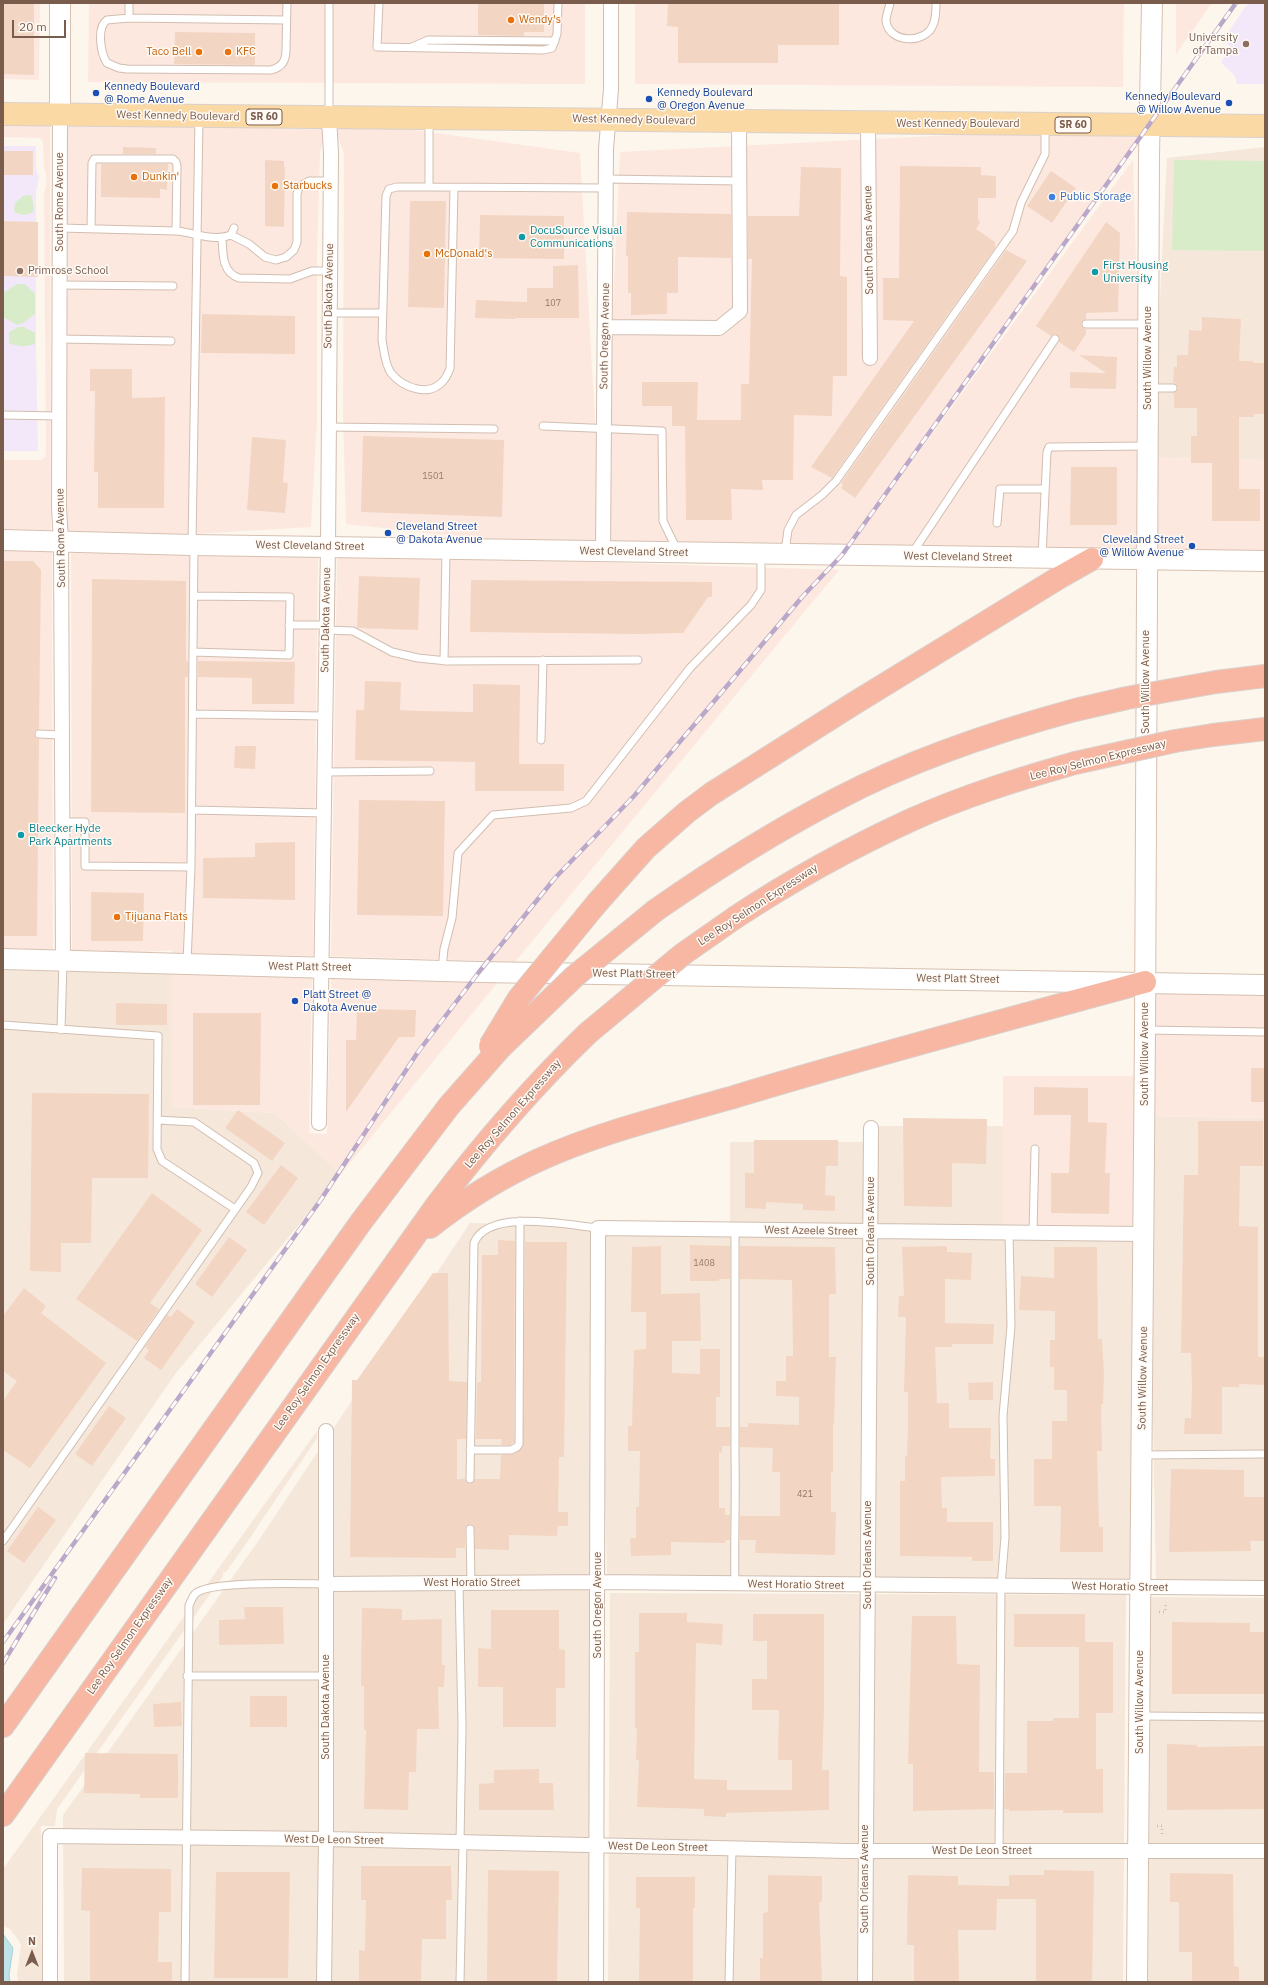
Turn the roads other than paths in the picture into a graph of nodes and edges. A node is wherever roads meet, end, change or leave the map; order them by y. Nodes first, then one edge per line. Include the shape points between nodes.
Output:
1 (60, 3) edge
2 (129, 3) edge
3 (287, 3) edge
4 (329, 3) edge
5 (379, 3) edge
6 (558, 3) edge
7 (611, 3) edge
8 (890, 3) edge
9 (936, 3) edge
10 (1152, 3) edge
11 (130, 18) junction
12 (286, 20) junction
13 (3, 114) edge
14 (60, 115) junction
15 (199, 116) junction
16 (329, 118) junction
17 (429, 118) junction
18 (609, 120) junction
19 (739, 121) junction
20 (868, 123) junction
21 (1045, 124) junction
22 (1149, 125) junction
23 (1265, 126) edge
24 (331, 181) junction
25 (740, 181) junction
26 (606, 183) junction
27 (429, 188) junction
28 (454, 188) junction
29 (60, 228) junction
30 (91, 229) junction
31 (176, 231) junction
32 (198, 236) junction
33 (222, 237) junction
34 (329, 271) junction
35 (60, 285) junction
36 (174, 286) dead end
37 (329, 313) junction
38 (382, 313) junction
39 (1086, 324) dead end
40 (1148, 324) junction
41 (605, 327) junction
42 (60, 339) junction
43 (1055, 339) dead end
44 (171, 341) dead end
45 (870, 358) dead end
46 (1148, 388) junction
47 (1173, 388) dead end
48 (3, 415) edge
49 (61, 416) junction
50 (543, 426) dead end
51 (328, 427) junction
52 (604, 428) junction
53 (494, 429) dead end
54 (1147, 446) junction
55 (1045, 489) junction
56 (997, 523) dead end
57 (3, 540) edge
58 (61, 542) junction
59 (193, 545) junction
60 (328, 546) junction
61 (446, 549) junction
62 (603, 552) junction
63 (679, 553) junction
64 (762, 554) junction
65 (785, 554) junction
66 (910, 556) junction
67 (1041, 558) junction
68 (1092, 559) junction
69 (1146, 560) junction
70 (1265, 561) edge
71 (194, 596) junction
72 (289, 625) junction
73 (326, 627) junction
74 (193, 652) junction
75 (542, 660) junction
76 (638, 660) dead end
77 (444, 661) junction
78 (1265, 676) edge
79 (193, 714) junction
80 (325, 716) junction
81 (1265, 729) edge
82 (39, 734) dead end
83 (62, 735) junction
84 (541, 740) dead end
85 (430, 771) dead end
86 (324, 772) junction
87 (192, 810) junction
88 (324, 812) junction
89 (62, 822) junction
90 (191, 867) junction
91 (3, 959) edge
92 (63, 962) junction
93 (187, 964) junction
94 (322, 967) junction
95 (442, 970) junction
96 (1145, 982) junction
97 (1265, 985) edge
98 (3, 1025) edge
99 (61, 1030) junction
100 (1145, 1030) junction
101 (1265, 1032) edge
102 (496, 1047) junction
103 (157, 1120) junction
104 (319, 1123) dead end
105 (871, 1128) dead end
106 (1035, 1149) dead end
107 (235, 1209) junction
108 (520, 1221) junction
109 (598, 1228) junction
110 (735, 1230) junction
111 (871, 1231) junction
112 (1008, 1233) junction
113 (1033, 1233) junction
114 (1144, 1234) junction
115 (410, 1242) junction
116 (326, 1431) dead end
117 (470, 1450) junction
118 (1265, 1454) edge
119 (1142, 1455) junction
120 (470, 1479) dead end
121 (470, 1529) dead end
122 (3, 1541) edge
123 (598, 1582) junction
124 (465, 1583) junction
125 (326, 1584) junction
126 (736, 1584) junction
127 (868, 1585) junction
128 (1001, 1586) junction
129 (1141, 1587) junction
130 (1265, 1588) edge
131 (187, 1676) junction
132 (326, 1676) junction
133 (1140, 1716) junction
134 (1265, 1717) edge
135 (3, 1726) edge
136 (3, 1815) edge
137 (185, 1838) junction
138 (326, 1839) junction
139 (461, 1843) junction
140 (597, 1846) junction
141 (732, 1849) junction
142 (866, 1851) junction
143 (999, 1851) junction
144 (1139, 1852) junction
145 (1265, 1852) edge
146 (50, 1982) edge
147 (185, 1982) edge
148 (324, 1982) edge
149 (460, 1982) edge
150 (596, 1982) edge
151 (729, 1982) edge
152 (865, 1982) edge
153 (1137, 1982) edge

1 - 14 main road
2 - 11 lane
3 - 12 lane
4 - 16 lane
5 - 6 lane via 377,48 544,50 552,48 556,42
7 - 18 street, South Oregon Avenue
8 - 9 lane via 886,21 891,32 900,38 916,39 933,25
10 - 22 main road, South Willow Avenue
11 - 12 lane
11 - 12 lane via 107,20 102,26 104,59 119,68 277,69 284,62
13 - 14 main road, West Kennedy Boulevard / SR 60
14 - 15 main road, West Kennedy Boulevard / SR 60
14 - 29 street, South Rome Avenue
15 - 16 main road, West Kennedy Boulevard / SR 60
15 - 32 lane
16 - 17 main road, West Kennedy Boulevard / SR 60
16 - 24 street, South Dakota Avenue
17 - 18 main road, West Kennedy Boulevard / SR 60
17 - 27 lane
18 - 19 main road, West Kennedy Boulevard / SR 60
18 - 26 street, South Oregon Avenue
19 - 20 main road, West Kennedy Boulevard / SR 60
19 - 25 street
20 - 21 main road, West Kennedy Boulevard / SR 60
20 - 45 street, South Orleans Avenue
21 - 22 main road, West Kennedy Boulevard / SR 60
21 - 65 lane via 1045,154 1021,203 1013,231 836,481 796,515 788,530
22 - 23 main road, West Kennedy Boulevard / SR 60
22 - 40 main road, South Willow Avenue
24 - 33 lane via 309,181 299,187 297,242 294,250 286,257 276,260 265,257 232,232
24 - 34 street, South Dakota Avenue
25 - 26 lane
25 - 41 street via 740,311 719,328
26 - 28 lane
26 - 41 street, South Oregon Avenue
27 - 28 lane
27 - 38 lane via 397,187 389,189 386,196
28 - 38 lane via 451,356 450,369 443,381 432,388 422,390 412,388 391,373 382,340
29 - 30 lane
29 - 35 street, South Rome Avenue
30 - 31 lane
30 - 31 lane via 94,159 173,159 177,166
31 - 32 lane
32 - 33 lane
32 - 59 lane
33 - 34 lane via 226,267 233,276 239,278 290,279 312,271
34 - 37 street, South Dakota Avenue
35 - 36 lane
35 - 42 street, South Rome Avenue
37 - 38 lane
37 - 51 street, South Dakota Avenue
39 - 40 lane
40 - 46 main road, South Willow Avenue
41 - 52 street, South Oregon Avenue
42 - 44 lane
42 - 49 street, South Rome Avenue
43 - 66 lane
46 - 47 lane
46 - 54 main road, South Willow Avenue
48 - 49 lane
49 - 58 street, South Rome Avenue
50 - 52 lane
51 - 53 lane
51 - 60 street, South Dakota Avenue
52 - 62 street, South Oregon Avenue
52 - 63 lane via 662,431 663,521
54 - 55 lane via 1049,447
54 - 69 main road, South Willow Avenue
55 - 56 lane via 1000,489
55 - 67 lane
57 - 58 main road, West Cleveland Street
58 - 59 main road, West Cleveland Street
58 - 83 street, South Rome Avenue
59 - 60 main road, West Cleveland Street
59 - 71 lane
60 - 61 main road, West Cleveland Street
60 - 73 street, South Dakota Avenue
61 - 62 main road, West Cleveland Street
61 - 77 lane
62 - 63 main road, West Cleveland Street
63 - 64 main road, West Cleveland Street
64 - 65 main road, West Cleveland Street
64 - 95 lane via 762,590 751,605 690,668 586,801 571,808 494,815 458,853 452,918 444,949
65 - 66 main road, West Cleveland Street
66 - 67 main road, West Cleveland Street
67 - 68 main road, West Cleveland Street
68 - 69 main road, West Cleveland Street
68 - 102 highway, bridge via 859,700 687,812 646,848 519,998
69 - 70 main road, West Cleveland Street
69 - 96 main road, South Willow Avenue
71 - 72 lane via 290,597
71 - 74 lane
72 - 73 lane
72 - 74 lane via 289,655
73 - 77 lane via 353,631 392,652
73 - 80 street, South Dakota Avenue
74 - 79 lane
75 - 76 lane
75 - 77 lane
75 - 84 lane
78 - 102 highway, bridge via 1216,682 1075,710 1002,731 866,785 752,846 656,910 575,976
79 - 80 lane
79 - 87 lane
80 - 86 street, South Dakota Avenue
81 - 115 highway, Lee Roy Selmon Expressway, bridge via 1159,744 1022,778 913,819 813,869 683,954 588,1033 552,1067 499,1127
82 - 83 lane
83 - 89 street, South Rome Avenue
85 - 86 lane
86 - 88 street, South Dakota Avenue
87 - 88 lane
87 - 90 lane
88 - 94 street, South Dakota Avenue
89 - 90 lane via 85,822 85,866
89 - 92 street, South Rome Avenue
90 - 93 lane
91 - 92 main road, West Platt Street
92 - 93 main road, West Platt Street
92 - 99 lane
93 - 94 main road, West Platt Street
94 - 95 main road, West Platt Street
94 - 104 street, South Dakota Avenue
95 - 96 main road, West Platt Street
96 - 97 main road, West Platt Street
96 - 100 main road, South Willow Avenue
96 - 115 highway via 796,1078 582,1143 541,1159 494,1184 450,1211
98 - 99 lane
99 - 103 lane via 158,1036
100 - 101 lane
100 - 114 main road, South Willow Avenue
102 - 135 highway via 361,1222
103 - 107 lane via 157,1149 162,1161
103 - 107 lane via 194,1122 254,1163 258,1173
105 - 111 street, South Orleans Avenue
106 - 113 lane
107 - 122 lane
108 - 109 lane
108 - 117 lane via 490,1225 476,1236 474,1243
108 - 117 lane via 519,1444 511,1450
109 - 110 street, West Azeele Street
109 - 123 street, South Oregon Avenue
110 - 111 street, West Azeele Street
110 - 126 lane
111 - 112 street, West Azeele Street
111 - 127 street, South Orleans Avenue
112 - 113 street, West Azeele Street
112 - 128 lane via 1011,1326 1003,1416 1005,1537
113 - 114 street, West Azeele Street
114 - 119 main road, South Willow Avenue
115 - 136 highway, Lee Roy Selmon Expressway
116 - 125 street, South Dakota Avenue
117 - 120 lane
118 - 119 lane
119 - 129 main road, South Willow Avenue
121 - 124 lane
123 - 124 street, West Horatio Street
123 - 126 street, West Horatio Street
123 - 140 street, South Oregon Avenue
124 - 125 street, West Horatio Street
124 - 139 lane
125 - 131 lane via 227,1585 208,1588 195,1594 189,1605
125 - 132 street, South Dakota Avenue
126 - 127 street, West Horatio Street
127 - 128 street, West Horatio Street
127 - 142 street, South Orleans Avenue
128 - 129 street, West Horatio Street
128 - 143 lane
129 - 130 street, West Horatio Street
129 - 133 main road, South Willow Avenue
131 - 132 lane
131 - 137 lane
132 - 138 street, South Dakota Avenue
133 - 134 lane
133 - 144 main road, South Willow Avenue
137 - 138 street, West De Leon Street
137 - 146 street, West De Leon Street via 50,1836
137 - 147 lane
138 - 139 street, West De Leon Street
138 - 148 street, South Dakota Avenue
139 - 140 street, West De Leon Street
139 - 149 lane
140 - 141 street, West De Leon Street
140 - 150 street, South Oregon Avenue
141 - 142 street, West De Leon Street
141 - 151 lane
142 - 143 street, West De Leon Street
142 - 152 street, South Orleans Avenue
143 - 144 street, West De Leon Street
144 - 145 street, West De Leon Street
144 - 153 main road, South Willow Avenue

